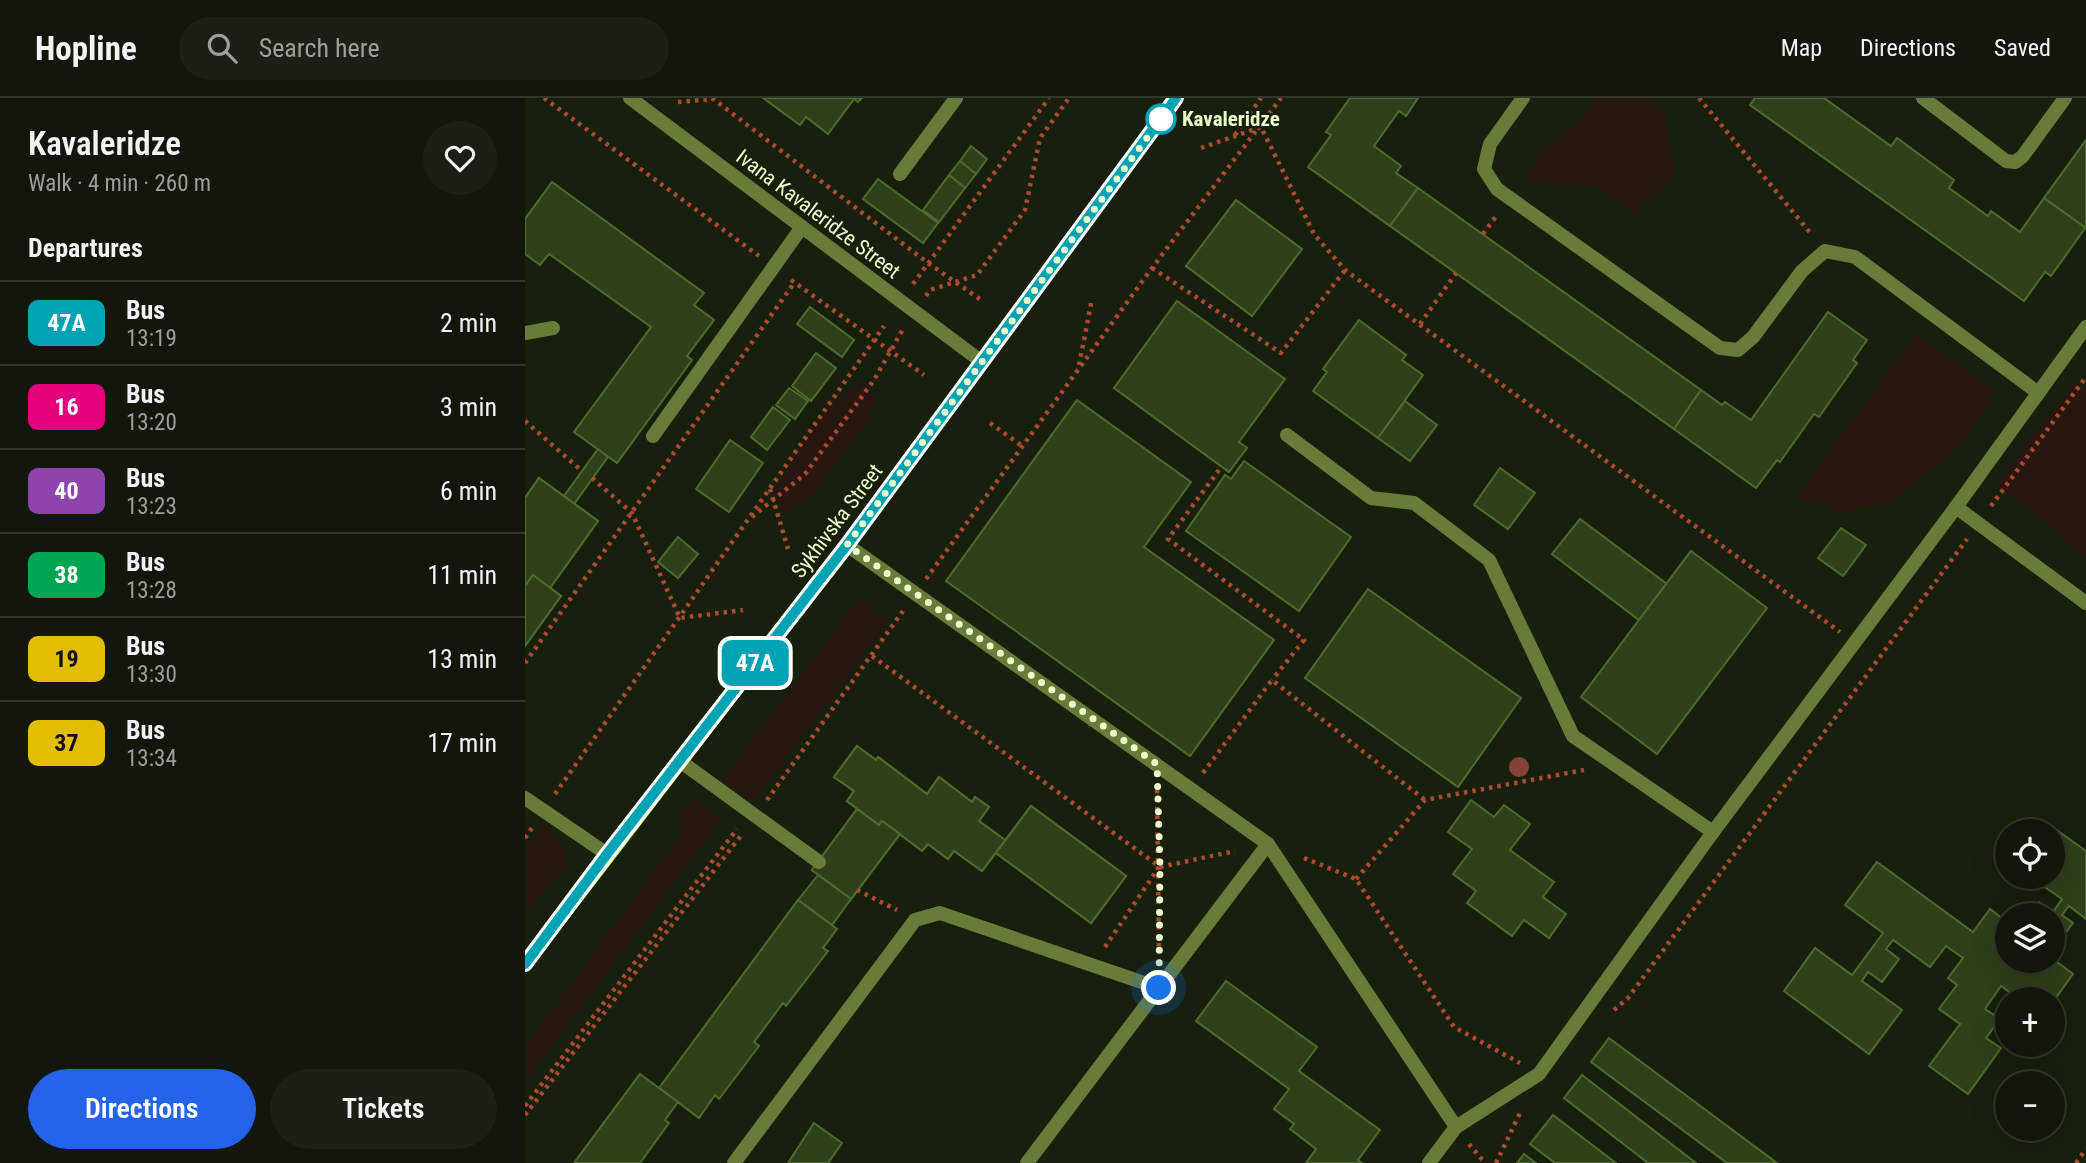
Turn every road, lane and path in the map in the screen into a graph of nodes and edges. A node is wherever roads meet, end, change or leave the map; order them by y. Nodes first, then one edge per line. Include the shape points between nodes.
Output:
1 (544, 98) edge
2 (630, 98) edge
3 (956, 98) edge
4 (1049, 98) edge
5 (1069, 98) edge
6 (1176, 98) edge
7 (1261, 98) edge
8 (1523, 98) edge
9 (1699, 98) edge
10 (1923, 98) edge
11 (2065, 98) edge
12 (713, 99) edge
13 (678, 102) dead end
14 (1235, 136) junction
15 (1201, 148) dead end
16 (900, 174) dead end
17 (802, 227) junction
18 (1825, 251) junction
19 (766, 261) dead end
20 (928, 263) junction
21 (1152, 268) dead end
22 (1345, 270) junction
23 (1456, 273) dead end
24 (783, 274) dead end
25 (955, 282) junction
26 (794, 283) junction
27 (930, 290) dead end
28 (908, 291) dead end
29 (1092, 299) dead end
30 (981, 300) dead end
31 (1419, 324) junction
32 (884, 326) dead end
33 (2086, 327) edge
34 (553, 328) dead end
35 (525, 333) edge
36 (874, 341) junction
37 (892, 345) dead end
38 (889, 351) junction
39 (982, 362) junction
40 (1079, 369) dead end
41 (924, 375) dead end
42 (2086, 377) edge
43 (2037, 392) junction
44 (525, 421) edge
45 (990, 423) dead end
46 (1287, 435) dead end
47 (653, 436) dead end
48 (1022, 446) dead end
49 (1219, 470) dead end
50 (582, 471) dead end
51 (592, 478) dead end
52 (770, 489) junction
53 (773, 500) junction
54 (1956, 507) junction
55 (632, 513) junction
56 (749, 519) junction
57 (1978, 523) junction
58 (847, 545) junction
59 (787, 549) dead end
60 (2086, 603) edge
61 (743, 610) dead end
62 (680, 618) junction
63 (1854, 643) junction
64 (872, 656) dead end
65 (525, 663) edge
66 (1272, 680) junction
67 (1599, 754) junction
68 (680, 761) junction
69 (1157, 764) junction
70 (1192, 789) junction
71 (525, 798) edge
72 (1425, 800) junction
73 (544, 811) junction
74 (749, 813) junction
75 (1713, 832) junction
76 (525, 838) edge
77 (1268, 844) junction
78 (607, 854) junction
79 (819, 862) dead end
80 (1160, 867) junction
81 (1356, 879) junction
82 (857, 890) dead end
83 (915, 920) junction
84 (525, 964) edge
85 (1092, 965) junction
86 (1159, 988) junction
87 (1608, 1015) dead end
88 (1539, 1074) junction
89 (525, 1106) edge
90 (1523, 1107) dead end
91 (1455, 1127) junction
92 (2086, 1149) edge
93 (734, 1163) edge
94 (1027, 1163) edge
95 (1429, 1163) edge
96 (1496, 1163) edge
97 (2076, 1163) edge

1 - 19 path
2 - 17 street, Ivana Kavaleridze Street
3 - 16 street
4 - 20 path
5 - 25 path via 1039,138 1024,210 977,275
6 - 39 main road, Sykhivska Street
7 - 14 path
8 - 18 street via 1490,144 1484,169 1497,189 1720,348 1738,350 1753,337 1803,271
9 - 18 path
10 - 11 street via 2006,161 2015,162
12 - 13 path
12 - 20 path
14 - 15 path
14 - 22 path via 1261,127 1314,234
17 - 39 street, Ivana Kavaleridze Street
17 - 47 street
18 - 43 street via 1855,257
20 - 25 path
20 - 28 path
21 - 22 path via 1281,353
22 - 31 path
23 - 31 path
24 - 26 path
25 - 27 path
25 - 30 path
26 - 36 path
26 - 55 path
29 - 40 path
31 - 63 path
32 - 36 path
33 - 43 street
34 - 35 street
36 - 38 path
36 - 52 path
37 - 38 path
38 - 41 path
38 - 53 path via 874,380 805,474
39 - 58 main road, Sykhivska Street
42 - 57 path
43 - 54 street
44 - 50 path
45 - 48 path
46 - 67 street via 1371,498 1414,503 1489,560 1573,736
49 - 66 path via 1167,539 1304,640
51 - 55 path
52 - 53 path
52 - 56 path
53 - 56 path
53 - 59 path
54 - 57 street
54 - 63 street
55 - 62 path
55 - 65 path
56 - 62 path
57 - 60 street
57 - 87 path via 1627,998
58 - 68 main road, Sykhivska Street
58 - 69 street
61 - 62 path
62 - 73 path
63 - 75 street
64 - 80 path
66 - 70 path
66 - 72 path
67 - 72 path via 1583,772
67 - 75 street
68 - 74 street
68 - 78 main road, Sykhivska Street
69 - 70 street
69 - 80 path
70 - 77 street
71 - 73 street
72 - 81 path
73 - 76 path
73 - 78 street
74 - 79 street
74 - 89 path
75 - 88 street
77 - 80 path
77 - 81 path
77 - 86 street
77 - 91 street
78 - 84 main road, Sykhivska Street
80 - 85 path
80 - 86 path
81 - 88 path via 1454,1027
82 - 83 path
83 - 85 street via 940,913
83 - 93 street
85 - 86 street
86 - 94 street
88 - 91 street
90 - 96 path
91 - 95 street
92 - 97 path

